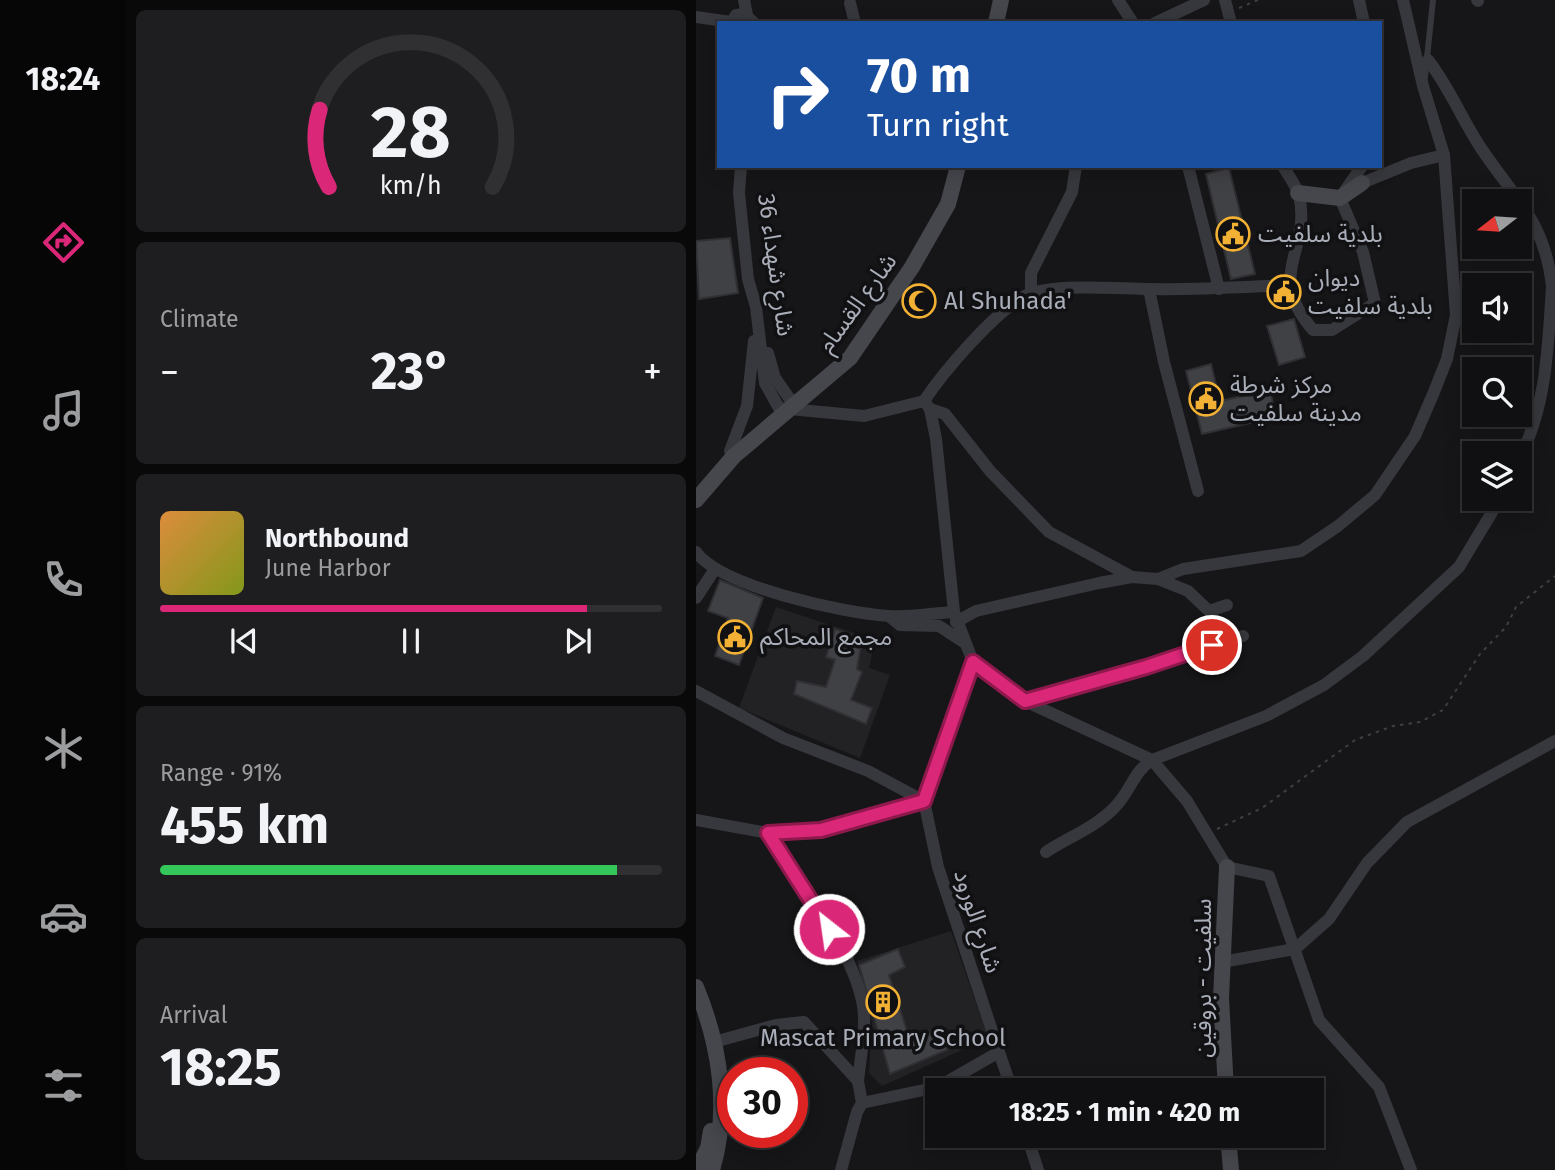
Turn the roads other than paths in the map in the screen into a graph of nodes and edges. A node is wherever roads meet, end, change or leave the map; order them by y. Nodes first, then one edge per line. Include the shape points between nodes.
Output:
1 (742, 0) edge
2 (1118, 0) edge
3 (1204, 0) edge
4 (1359, 0) edge
5 (1403, 0) edge
6 (1433, 0) edge
7 (850, 3) dead end
8 (696, 17) edge
9 (740, 19) edge
10 (854, 21) edge
11 (1132, 21) edge
12 (1159, 21) edge
13 (1364, 21) edge
14 (1428, 60) junction
15 (1423, 86) junction
16 (1444, 155) junction
17 (743, 168) edge
18 (743, 168) edge
19 (952, 168) edge
20 (958, 168) edge
21 (1076, 168) edge
22 (1189, 168) edge
23 (1284, 168) edge
24 (1361, 168) edge
25 (1362, 183) joint
26 (1298, 193) junction
27 (1340, 198) junction
28 (1288, 285) junction
29 (1149, 289) junction
30 (1219, 289) junction
31 (1031, 294) junction
32 (755, 306) junction
33 (788, 405) junction
34 (927, 405) junction
35 (1529, 441) edge
36 (730, 452) junction
37 (696, 489) edge
38 (1198, 491) dead end
39 (696, 500) edge
40 (1493, 511) edge
41 (696, 552) edge
42 (715, 569) junction
43 (1132, 577) junction
44 (1158, 579) junction
45 (696, 598) edge
46 (1227, 605) dead end
47 (889, 616) junction
48 (955, 617) junction
49 (1243, 636) dead end
50 (965, 643) junction
51 (973, 662) junction
52 (696, 691) edge
53 (1025, 701) junction
54 (1555, 741) edge
55 (1152, 760) junction
56 (924, 801) junction
57 (696, 820) edge
58 (768, 833) junction
59 (1046, 852) dead end
60 (1227, 867) junction
61 (1294, 949) junction
62 (1222, 962) junction
63 (696, 987) edge
64 (696, 1012) edge
65 (714, 1042) junction
66 (999, 1052) junction
67 (1008, 1078) edge
68 (1226, 1078) edge
69 (858, 1081) junction
70 (862, 1103) junction
71 (1031, 1148) edge
72 (1229, 1148) edge
73 (697, 1170) edge
74 (712, 1170) edge
75 (841, 1170) edge
76 (1038, 1170) edge
77 (1231, 1170) edge
78 (1411, 1170) edge

1 - 9 street
2 - 11 street
3 - 12 street
4 - 13 street
5 - 15 street
6 - 14 lane
7 - 10 street
8 - 9 street
14 - 15 lane
14 - 35 street via 1541,233 1552,287 1544,387
15 - 16 street
16 - 25 street
16 - 44 street via 1456,315 1447,359 1415,436 1400,459 1375,495 1301,551 1183,569
17 - 32 street, شارع شهداء 36 via 742,239
18 - 33 street, شارع شهداء 36 via 752,278 769,362
19 - 33 main road, شارع القسام via 930,224 865,327 846,354
20 - 33 main road, شارع القسام via 949,204 870,331 850,358
21 - 31 street via 1072,192 1031,273
22 - 30 street
23 - 26 street
24 - 27 street
25 - 27 main road
26 - 27 main road
26 - 28 street via 1301,216
27 - 28 street via 1363,252 1375,303 1332,330 1313,330
28 - 30 street
29 - 30 street
29 - 31 street via 1069,288
29 - 38 street
31 - 34 street via 1001,314 939,378
32 - 33 street via 765,383 771,398
32 - 36 street via 747,406
33 - 34 street via 864,416
33 - 36 main road
33 - 39 main road, شارع القسام
34 - 43 street via 945,414 990,471 1048,532
34 - 48 street via 936,439
36 - 37 main road
40 - 55 street via 1459,566 1363,656 1324,685 1266,716
41 - 42 street
42 - 45 street
42 - 47 street via 785,597
43 - 44 street
43 - 48 street
44 - 46 street via 1188,592 1209,611
47 - 48 street
47 - 50 street via 900,625 939,626
48 - 50 street
49 - 53 street
50 - 51 street
51 - 53 street
51 - 56 street
52 - 56 street via 783,738 868,771
53 - 55 street
54 - 61 street via 1406,822 1367,863 1329,919
55 - 59 street via 1137,771 1128,791 1099,821
55 - 60 street via 1187,802
56 - 58 street via 821,830
56 - 66 street, شارع الورود via 939,867
57 - 58 street
58 - 69 street via 850,966 865,1015
60 - 61 street via 1269,876
60 - 62 main road, سلفيت - بروقين
61 - 62 street
61 - 78 street via 1319,1020 1379,1087
62 - 68 main road, سلفيت - بروقين
63 - 65 main road
64 - 73 main road via 713,1092 708,1148
65 - 69 street via 804,1022
65 - 74 main road via 722,1092
66 - 67 street, شارع الورود
66 - 70 street via 938,1087
69 - 70 street
70 - 75 street
71 - 76 street
72 - 77 main road

